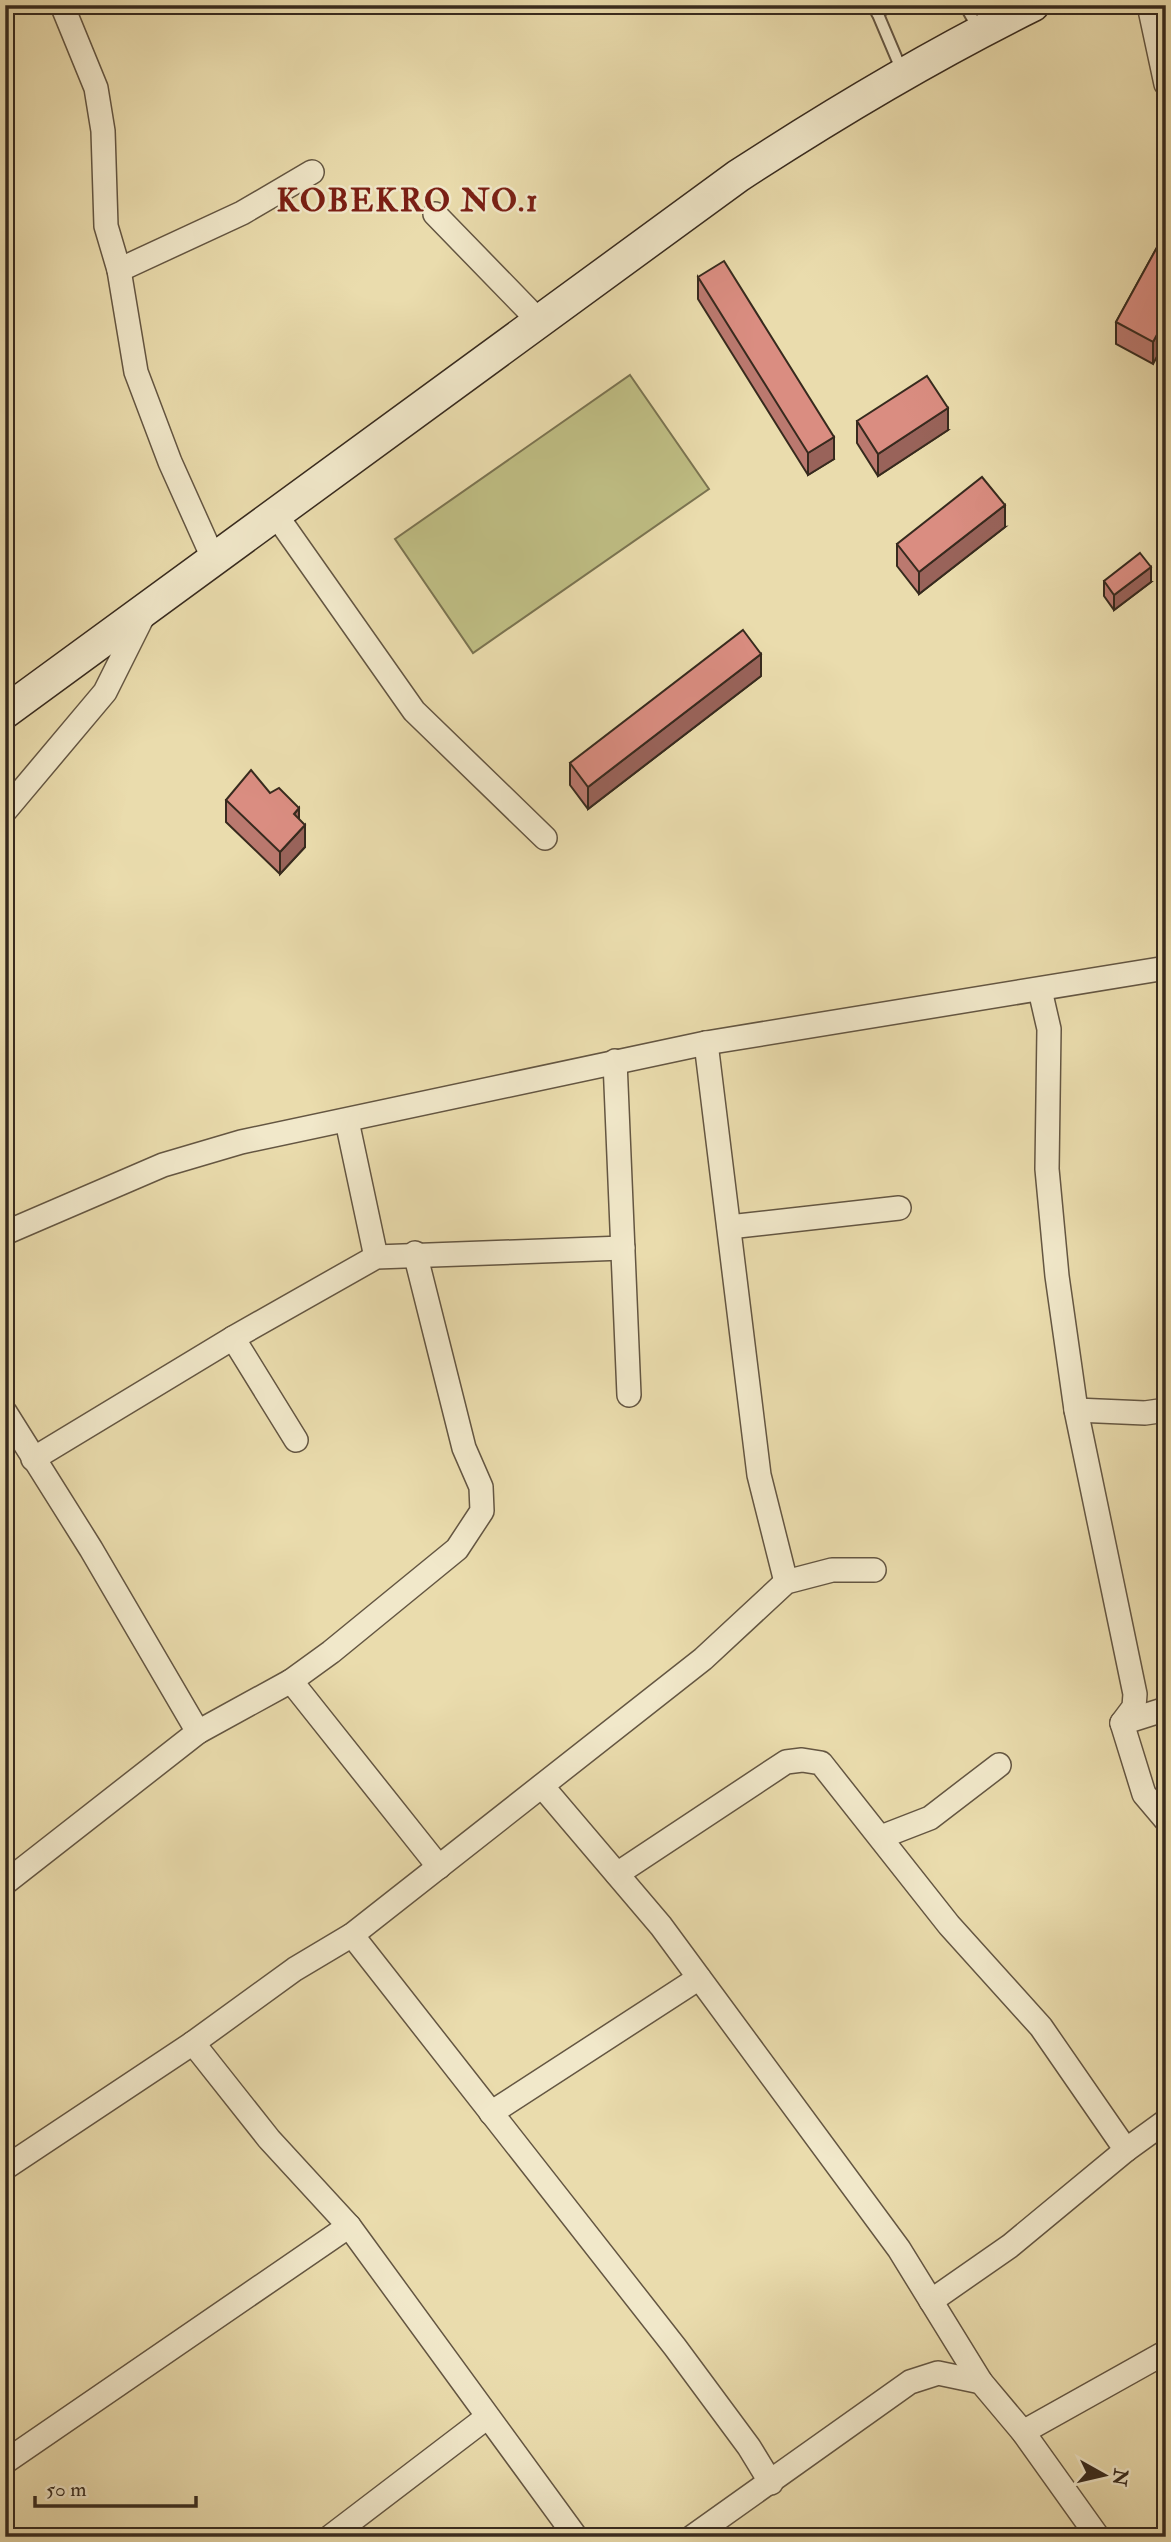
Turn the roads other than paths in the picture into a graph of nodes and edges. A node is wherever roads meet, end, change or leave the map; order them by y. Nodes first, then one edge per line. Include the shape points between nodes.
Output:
1 (62, 5) edge
2 (891, 5) edge
3 (1149, 5) edge
4 (1018, 8) edge
5 (876, 9) edge
6 (972, 19) edge
7 (904, 74) junction
8 (1166, 84) edge
9 (312, 172) dead end
10 (435, 214) dead end
11 (119, 270) junction
12 (538, 320) junction
13 (276, 515) junction
14 (214, 561) junction
15 (145, 612) junction
16 (5, 712) edge
17 (5, 811) edge
18 (545, 838) dead end
19 (1166, 968) edge
20 (1040, 990) junction
21 (706, 1043) junction
22 (615, 1061) junction
23 (347, 1121) junction
24 (899, 1208) dead end
25 (729, 1227) junction
26 (5, 1233) edge
27 (623, 1248) junction
28 (415, 1253) junction
29 (376, 1257) junction
30 (233, 1338) junction
31 (629, 1395) dead end
32 (1076, 1410) junction
33 (1166, 1410) edge
34 (5, 1412) edge
35 (296, 1440) dead end
36 (33, 1459) junction
37 (874, 1570) dead end
38 (786, 1582) junction
39 (291, 1681) junction
40 (1166, 1709) edge
41 (1122, 1723) junction
42 (198, 1732) junction
43 (999, 1765) dead end
44 (542, 1786) junction
45 (1166, 1820) edge
46 (881, 1837) junction
47 (439, 1867) junction
48 (617, 1874) junction
49 (5, 1883) edge
50 (352, 1935) junction
51 (699, 1978) junction
52 (193, 2043) junction
53 (491, 2113) junction
54 (1166, 2121) edge
55 (1126, 2150) junction
56 (5, 2168) edge
57 (349, 2226) junction
58 (931, 2301) junction
59 (955, 2338) junction
60 (1166, 2352) edge
61 (938, 2373) junction
62 (981, 2382) junction
63 (486, 2418) junction
64 (1023, 2432) junction
65 (5, 2462) edge
66 (771, 2483) junction
67 (703, 2533) edge
68 (330, 2537) edge
69 (576, 2537) edge
70 (1098, 2537) edge

1 - 11 street via 96,88 103,131 106,226
2 - 5 lane
3 - 8 street
4 - 6 main road
5 - 7 lane
6 - 7 main road
7 - 12 main road via 738,176
9 - 11 street via 242,213
10 - 12 street
11 - 14 street via 136,372
12 - 13 main road
13 - 14 main road
13 - 18 street via 414,711
14 - 15 main road
15 - 16 main road
15 - 17 street via 105,692
19 - 20 street
20 - 21 street
20 - 32 street via 1049,1029 1048,1182
21 - 22 street
21 - 25 street
22 - 23 street
22 - 27 street
23 - 26 street via 241,1142 163,1165
23 - 29 street
24 - 25 street
25 - 38 street via 759,1475
27 - 28 street
27 - 31 street
28 - 29 street
28 - 39 street via 464,1448 481,1487 482,1511 457,1549
29 - 30 street
30 - 35 street
30 - 36 street
32 - 33 street
32 - 41 street via 1135,1694
34 - 36 street
36 - 42 street
37 - 38 street via 832,1570
38 - 44 street via 704,1659
39 - 42 street
39 - 47 street
40 - 41 street
41 - 45 street via 1144,1794
42 - 49 street
43 - 46 street via 930,1818
44 - 47 street
44 - 48 street
46 - 48 street via 821,1763 786,1762
46 - 55 street via 949,1926 1041,2027
47 - 50 street
48 - 51 street
50 - 52 street via 295,1969
50 - 53 street
51 - 53 street
51 - 58 street via 899,2249
52 - 56 street
52 - 57 street via 269,2139
53 - 66 street via 675,2347
54 - 55 street
55 - 58 street via 1010,2246
57 - 63 street
57 - 65 street
58 - 59 street
59 - 61 street
59 - 62 street
60 - 64 street
61 - 62 street
61 - 66 street via 883,2398
62 - 64 street
63 - 68 street
63 - 69 street
64 - 70 street
66 - 67 street

